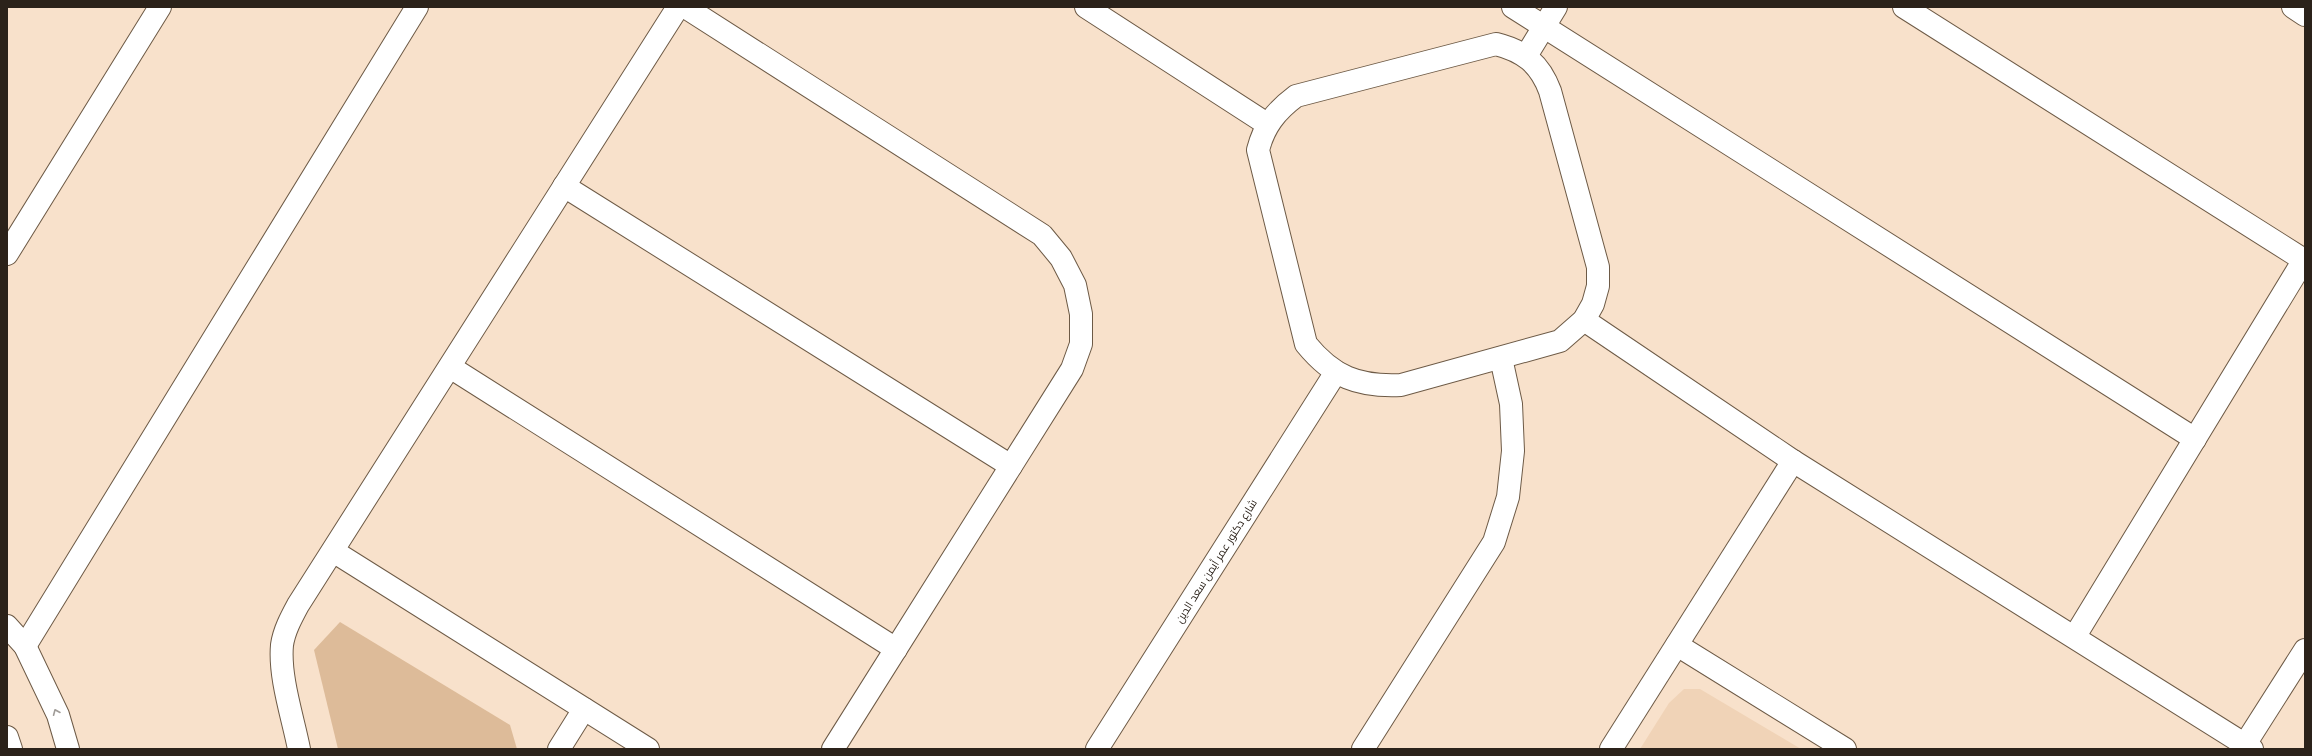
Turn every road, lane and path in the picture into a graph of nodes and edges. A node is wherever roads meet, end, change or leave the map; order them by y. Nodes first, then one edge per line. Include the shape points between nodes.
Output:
1 (160, 7) edge
2 (417, 7) edge
3 (678, 7) edge
4 (685, 7) edge
5 (1086, 7) edge
6 (1513, 7) edge
7 (1556, 7) edge
8 (1904, 7) edge
9 (2293, 7) edge
10 (2305, 15) edge
11 (1544, 26) junction
12 (1526, 56) junction
13 (1267, 124) junction
14 (564, 186) junction
15 (7, 254) edge
16 (2304, 259) edge
17 (1584, 320) junction
18 (1501, 358) junction
19 (450, 367) junction
20 (1336, 372) junction
21 (2195, 438) junction
22 (1793, 461) junction
23 (1011, 466) junction
24 (333, 551) junction
25 (7, 626) edge
26 (2075, 636) junction
27 (1677, 645) junction
28 (25, 646) junction
29 (896, 649) junction
30 (2305, 650) edge
31 (584, 709) junction
32 (7, 738) edge
33 (2247, 748) edge
34 (11, 749) edge
35 (68, 749) edge
36 (299, 749) edge
37 (559, 749) edge
38 (648, 749) edge
39 (833, 749) edge
40 (1097, 749) edge
41 (1363, 749) edge
42 (1611, 749) edge
43 (1845, 749) edge

1 - 15 street
2 - 28 street
3 - 14 street
4 - 23 street via 1042,235 1062,258 1075,285 1081,314 1080,344 1072,369
5 - 13 street
6 - 11 street
7 - 11 street
8 - 16 street
9 - 10 street
11 - 12 street
11 - 21 street
12 - 13 street via 1496,44 1296,96 1280,108
12 - 17 street via 1541,71 1550,91 1598,267 1598,286 1593,304
13 - 20 street via 1258,150 1306,344 1319,360
14 - 19 street
14 - 23 street
16 - 21 street
17 - 18 street via 1560,341
17 - 22 street
18 - 20 street via 1401,385 1378,386 1356,382
18 - 41 street via 1511,404 1513,451 1508,497 1494,542
19 - 24 street
19 - 29 street
20 - 40 street, شارع دكتور عمر أيمن سعد الدين
21 - 26 street
22 - 26 street
22 - 27 street
23 - 29 street
24 - 31 street
24 - 36 street via 298,605 288,625 282,646 283,668
25 - 28 street
26 - 33 street
27 - 42 street
27 - 43 street
35 -> 28 street via 58,715
29 - 39 street
30 - 33 street
31 - 37 street
31 - 38 street
32 - 34 street

